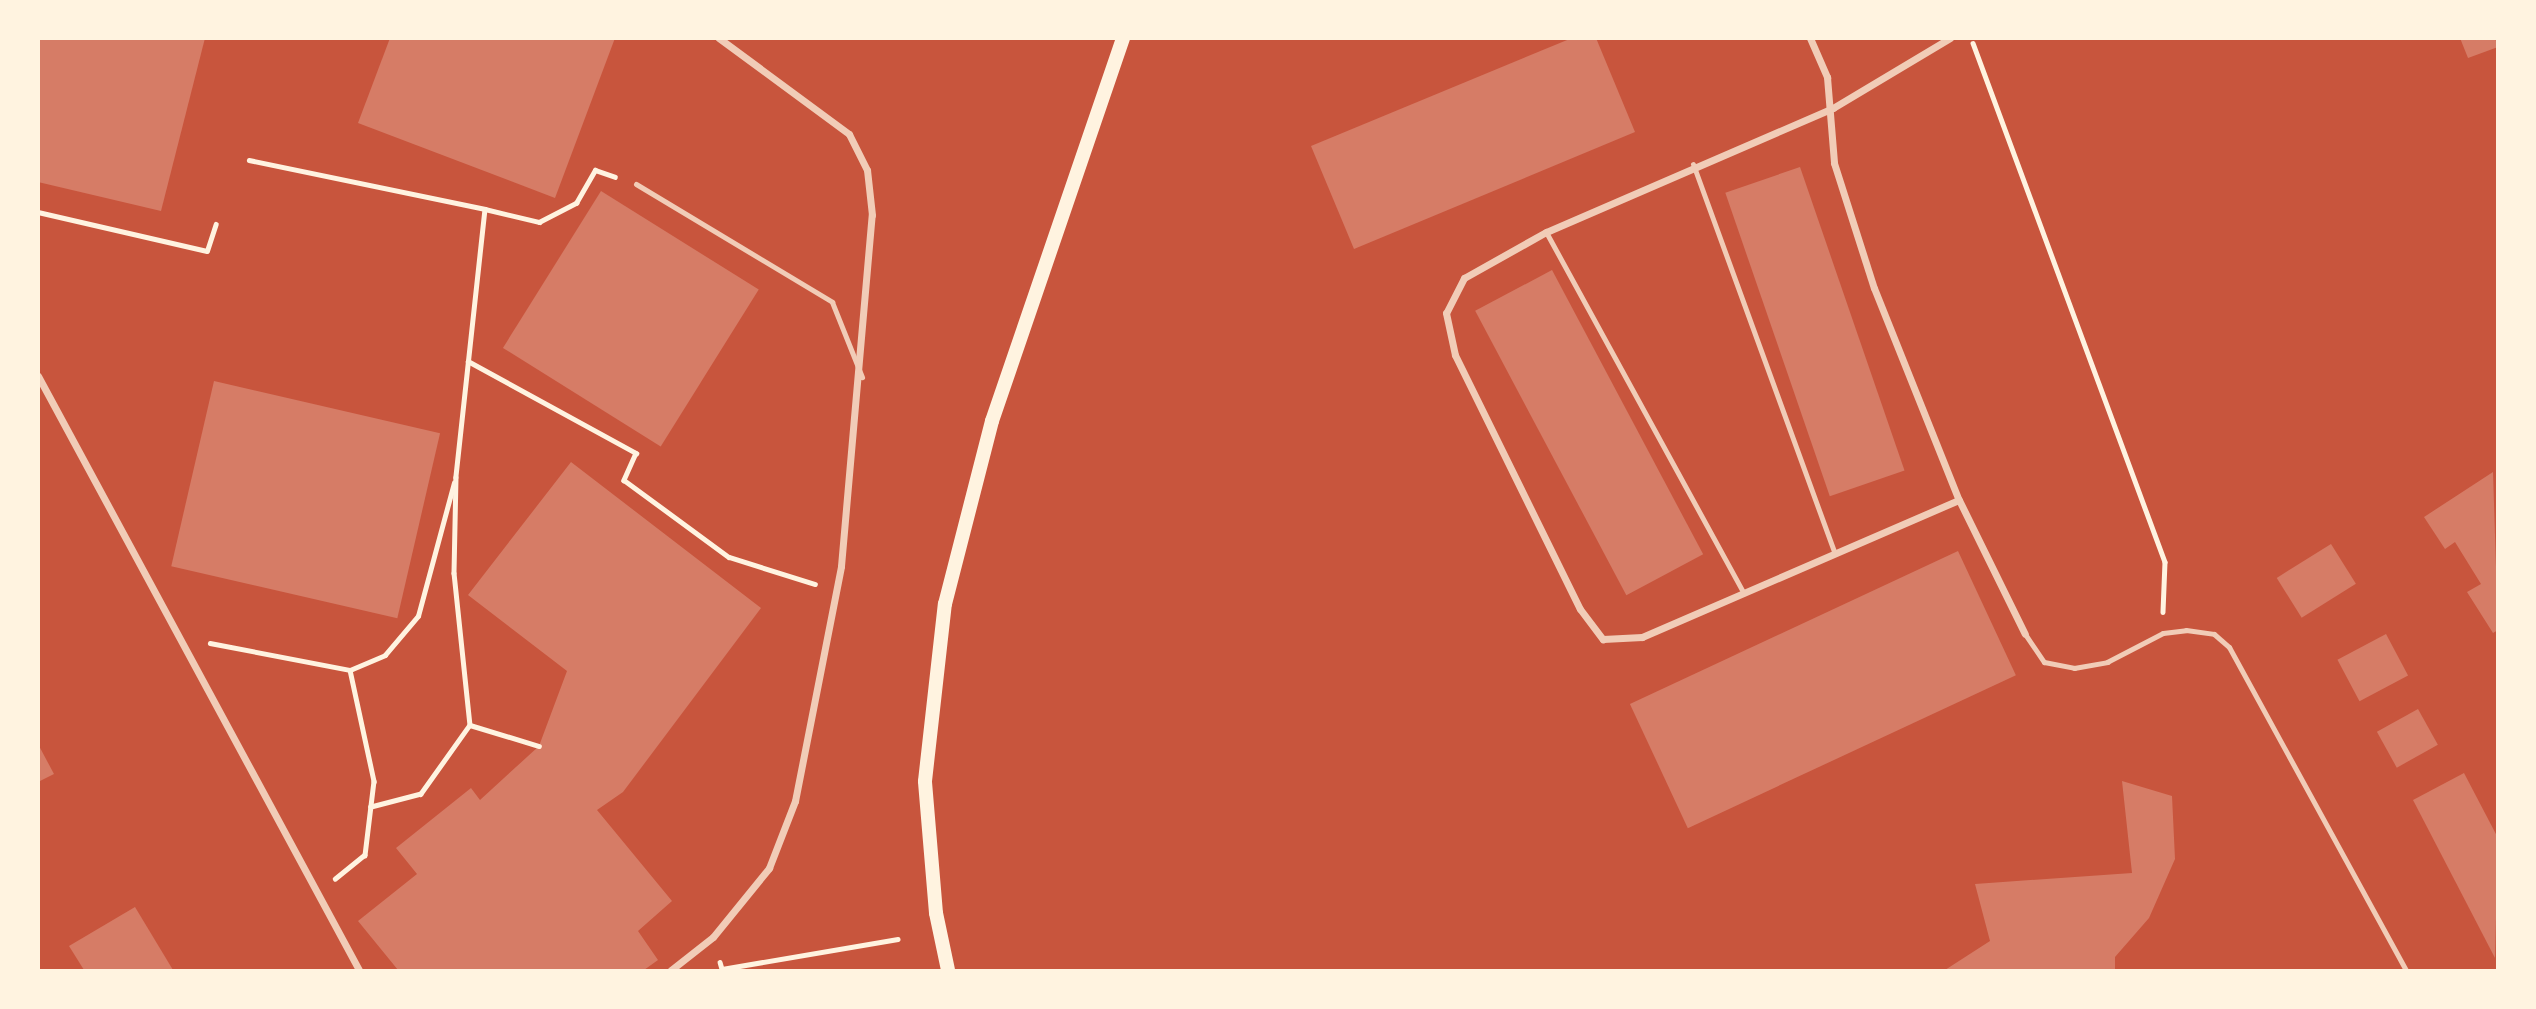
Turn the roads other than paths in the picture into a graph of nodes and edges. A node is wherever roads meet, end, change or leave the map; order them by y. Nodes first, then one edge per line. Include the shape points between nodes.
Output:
1 (719, 38) edge
2 (1123, 38) edge
3 (1810, 38) edge
4 (1950, 38) edge
5 (1833, 108) junction
6 (1693, 164) junction
7 (636, 184) road end
8 (1546, 232) junction
9 (38, 376) edge
10 (862, 377) junction
11 (1959, 500) junction
12 (1835, 554) junction
13 (1744, 593) junction
14 (2025, 634) joint
15 (359, 971) edge
16 (671, 971) edge
17 (948, 971) edge
18 (2406, 971) edge

1 - 10 street via 849,134 867,170 872,215
2 - 17 main road via 992,421 945,604 925,782 936,913
3 - 5 street
4 - 5 street
5 - 6 street
5 - 11 street via 1834,163 1870,276
6 - 8 street
6 - 12 lane
7 - 10 lane via 832,302
8 - 13 lane
8 - 13 street via 1464,278 1446,313 1455,355 1580,609 1603,639 1642,637
9 - 15 street
10 - 16 street via 836,591 785,836 729,918
11 - 12 street
11 - 14 street
12 - 13 street
14 - 18 lane via 2044,662 2074,668 2107,662 2164,633 2214,634 2229,647

